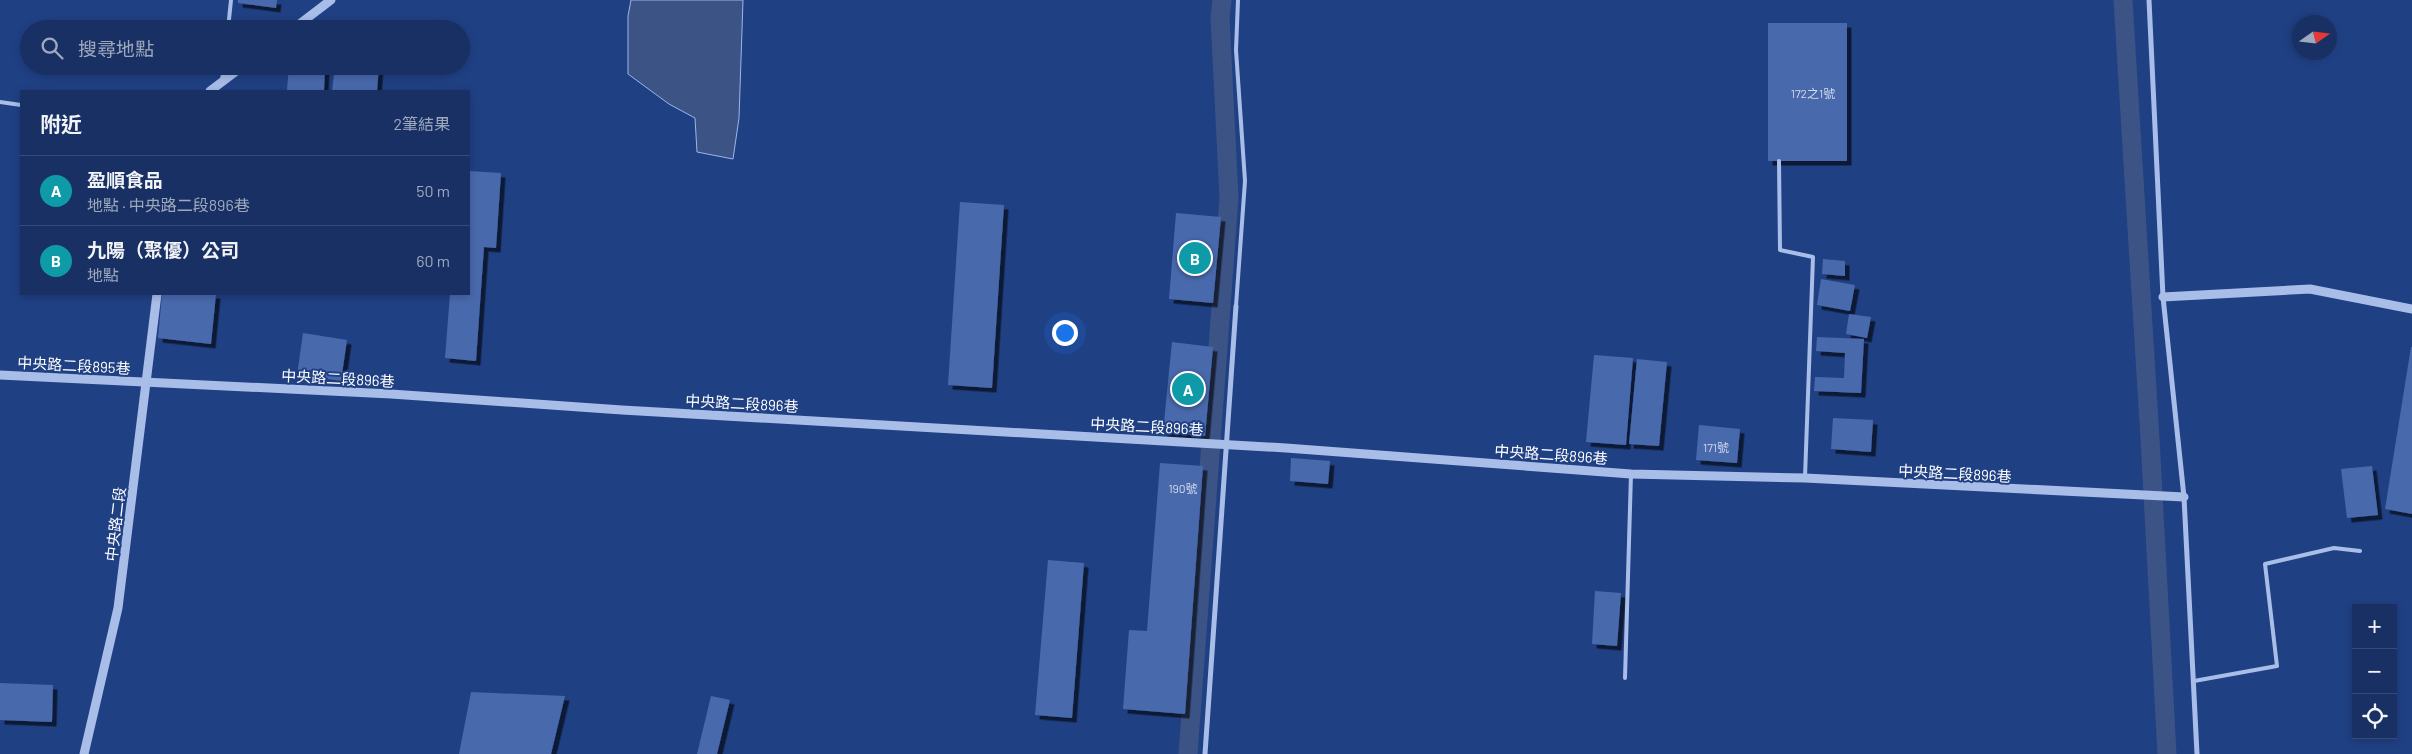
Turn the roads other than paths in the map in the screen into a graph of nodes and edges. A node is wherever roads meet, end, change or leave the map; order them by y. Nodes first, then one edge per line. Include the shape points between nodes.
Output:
1 (231, 0) edge
2 (331, 0) edge
3 (1238, 0) edge
4 (2149, 0) edge
5 (229, 20) edge
6 (305, 20) edge
7 (223, 75) edge
8 (231, 75) edge
9 (222, 82) junction
10 (211, 90) edge
11 (0, 102) edge
12 (20, 105) edge
13 (1779, 161) dead end
14 (157, 295) edge
15 (2163, 297) junction
16 (1236, 306) joint
17 (2412, 309) edge
18 (0, 374) edge
19 (147, 382) junction
20 (1227, 444) junction
21 (1631, 474) junction
22 (1805, 478) junction
23 (2184, 498) junction
24 (2360, 551) dead end
25 (1626, 678) dead end
26 (2194, 681) junction
27 (84, 754) edge
28 (1205, 754) edge
29 (2197, 754) edge

1 - 5 lane
2 - 6 street
3 - 16 lane via 1236,50 1245,181
4 - 15 street
7 - 9 lane
8 - 9 street
9 - 10 street
11 - 12 lane
13 - 22 lane via 1780,250 1812,257
14 - 19 street, 中央路二段
15 - 17 street via 2310,289
15 - 23 street
16 - 20 street
18 - 19 street, 中央路二段895巷
19 - 20 street, 中央路二段896巷
19 - 27 street, 中央路二段 via 118,608
20 - 21 street, 中央路二段896巷
20 - 28 street
21 - 22 street, 中央路二段896巷
21 - 25 lane
22 - 23 street, 中央路二段896巷
23 - 26 street
24 - 26 lane via 2334,548 2265,564 2277,666
26 - 29 street

